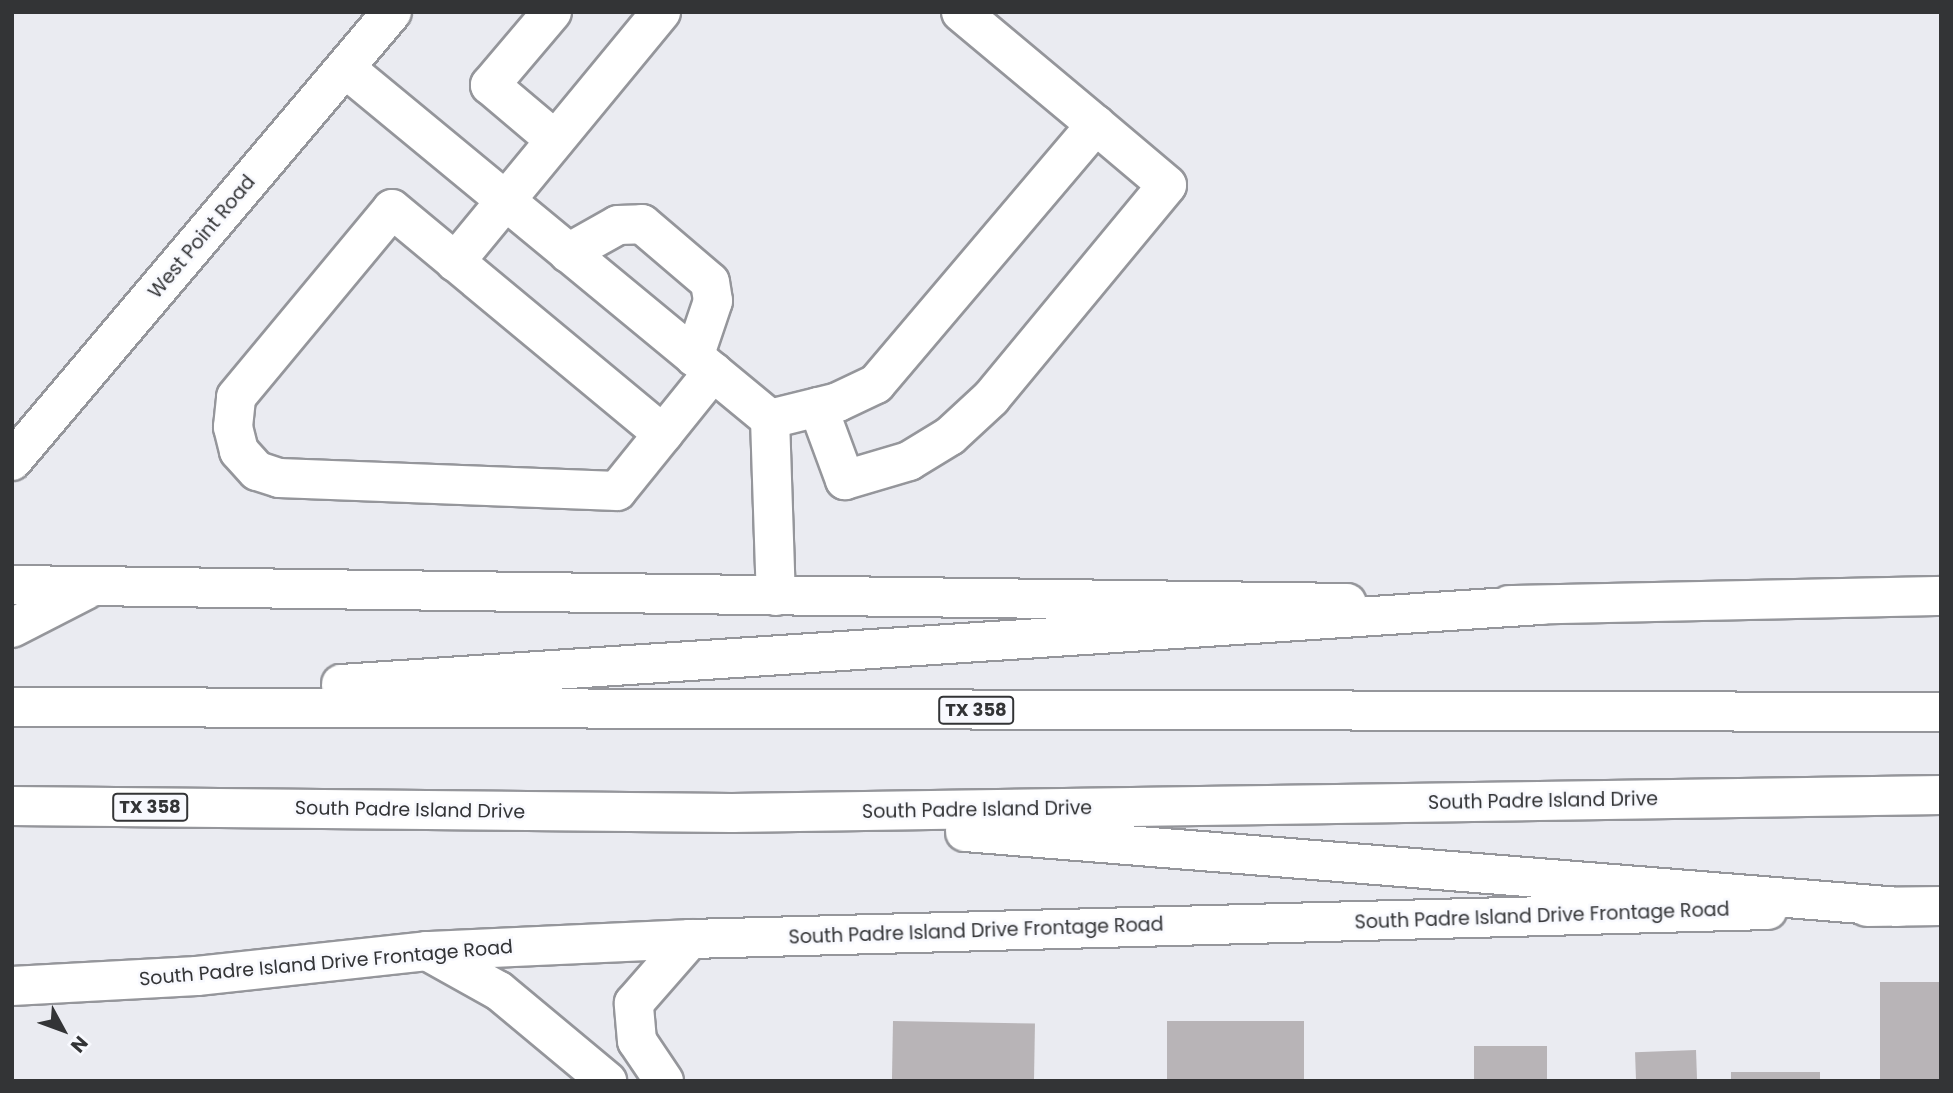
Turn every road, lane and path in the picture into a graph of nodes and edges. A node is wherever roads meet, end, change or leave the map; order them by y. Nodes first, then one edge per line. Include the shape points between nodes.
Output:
1 (392, 12) edge
2 (552, 12) edge
3 (661, 12) edge
4 (961, 12) edge
5 (345, 68) junction
6 (1096, 125) junction
7 (555, 140) junction
8 (505, 201) junction
9 (568, 253) junction
10 (456, 262) junction
11 (704, 365) junction
12 (818, 407) junction
13 (770, 419) junction
14 (663, 434) junction
15 (12, 461) edge
16 (12, 585) edge
17 (92, 588) junction
18 (776, 596) junction
19 (1941, 596) edge
20 (1541, 605) junction
21 (12, 628) edge
22 (12, 707) edge
23 (1941, 712) edge
24 (1941, 795) edge
25 (12, 806) edge
26 (733, 813) junction
27 (1941, 906) edge
28 (1899, 907) junction
29 (690, 939) junction
30 (427, 951) junction
31 (12, 986) edge
32 (607, 1081) edge
33 (664, 1081) edge

1 - 5 main road, West Point Road
2 - 7 main road via 490,85
3 - 7 main road
4 - 6 main road
5 - 8 main road
5 - 15 main road, West Point Road
6 - 12 main road via 876,384
6 - 12 main road via 1167,185 991,398 950,436 909,461 845,480
7 - 8 main road
8 - 9 main road
8 - 10 main road
9 - 11 main road
9 - 11 main road via 618,225 642,224 652,232 710,282 713,301
10 - 14 main road
10 - 14 main road via 392,209 236,397 239,451 257,471 279,478 617,491
11 - 13 main road
11 - 14 main road
12 - 13 main road
13 - 18 main road
16 - 17 main road
17 - 18 main road
17 - 21 main road
18 - 20 main road
19 - 20 main road
20 - 22 main road
22 - 23 main road, TX 358
24 - 26 main road, South Padre Island Drive / TX 358
25 - 26 main road, South Padre Island Drive / TX 358
26 - 28 main road
27 - 28 main road, South Padre Island Drive Frontage Road
28 - 29 main road, South Padre Island Drive Frontage Road
29 - 30 main road, South Padre Island Drive Frontage Road
29 - 33 main road via 635,1003 637,1041
30 - 31 main road, South Padre Island Drive Frontage Road via 197,976
30 - 32 main road via 499,991

